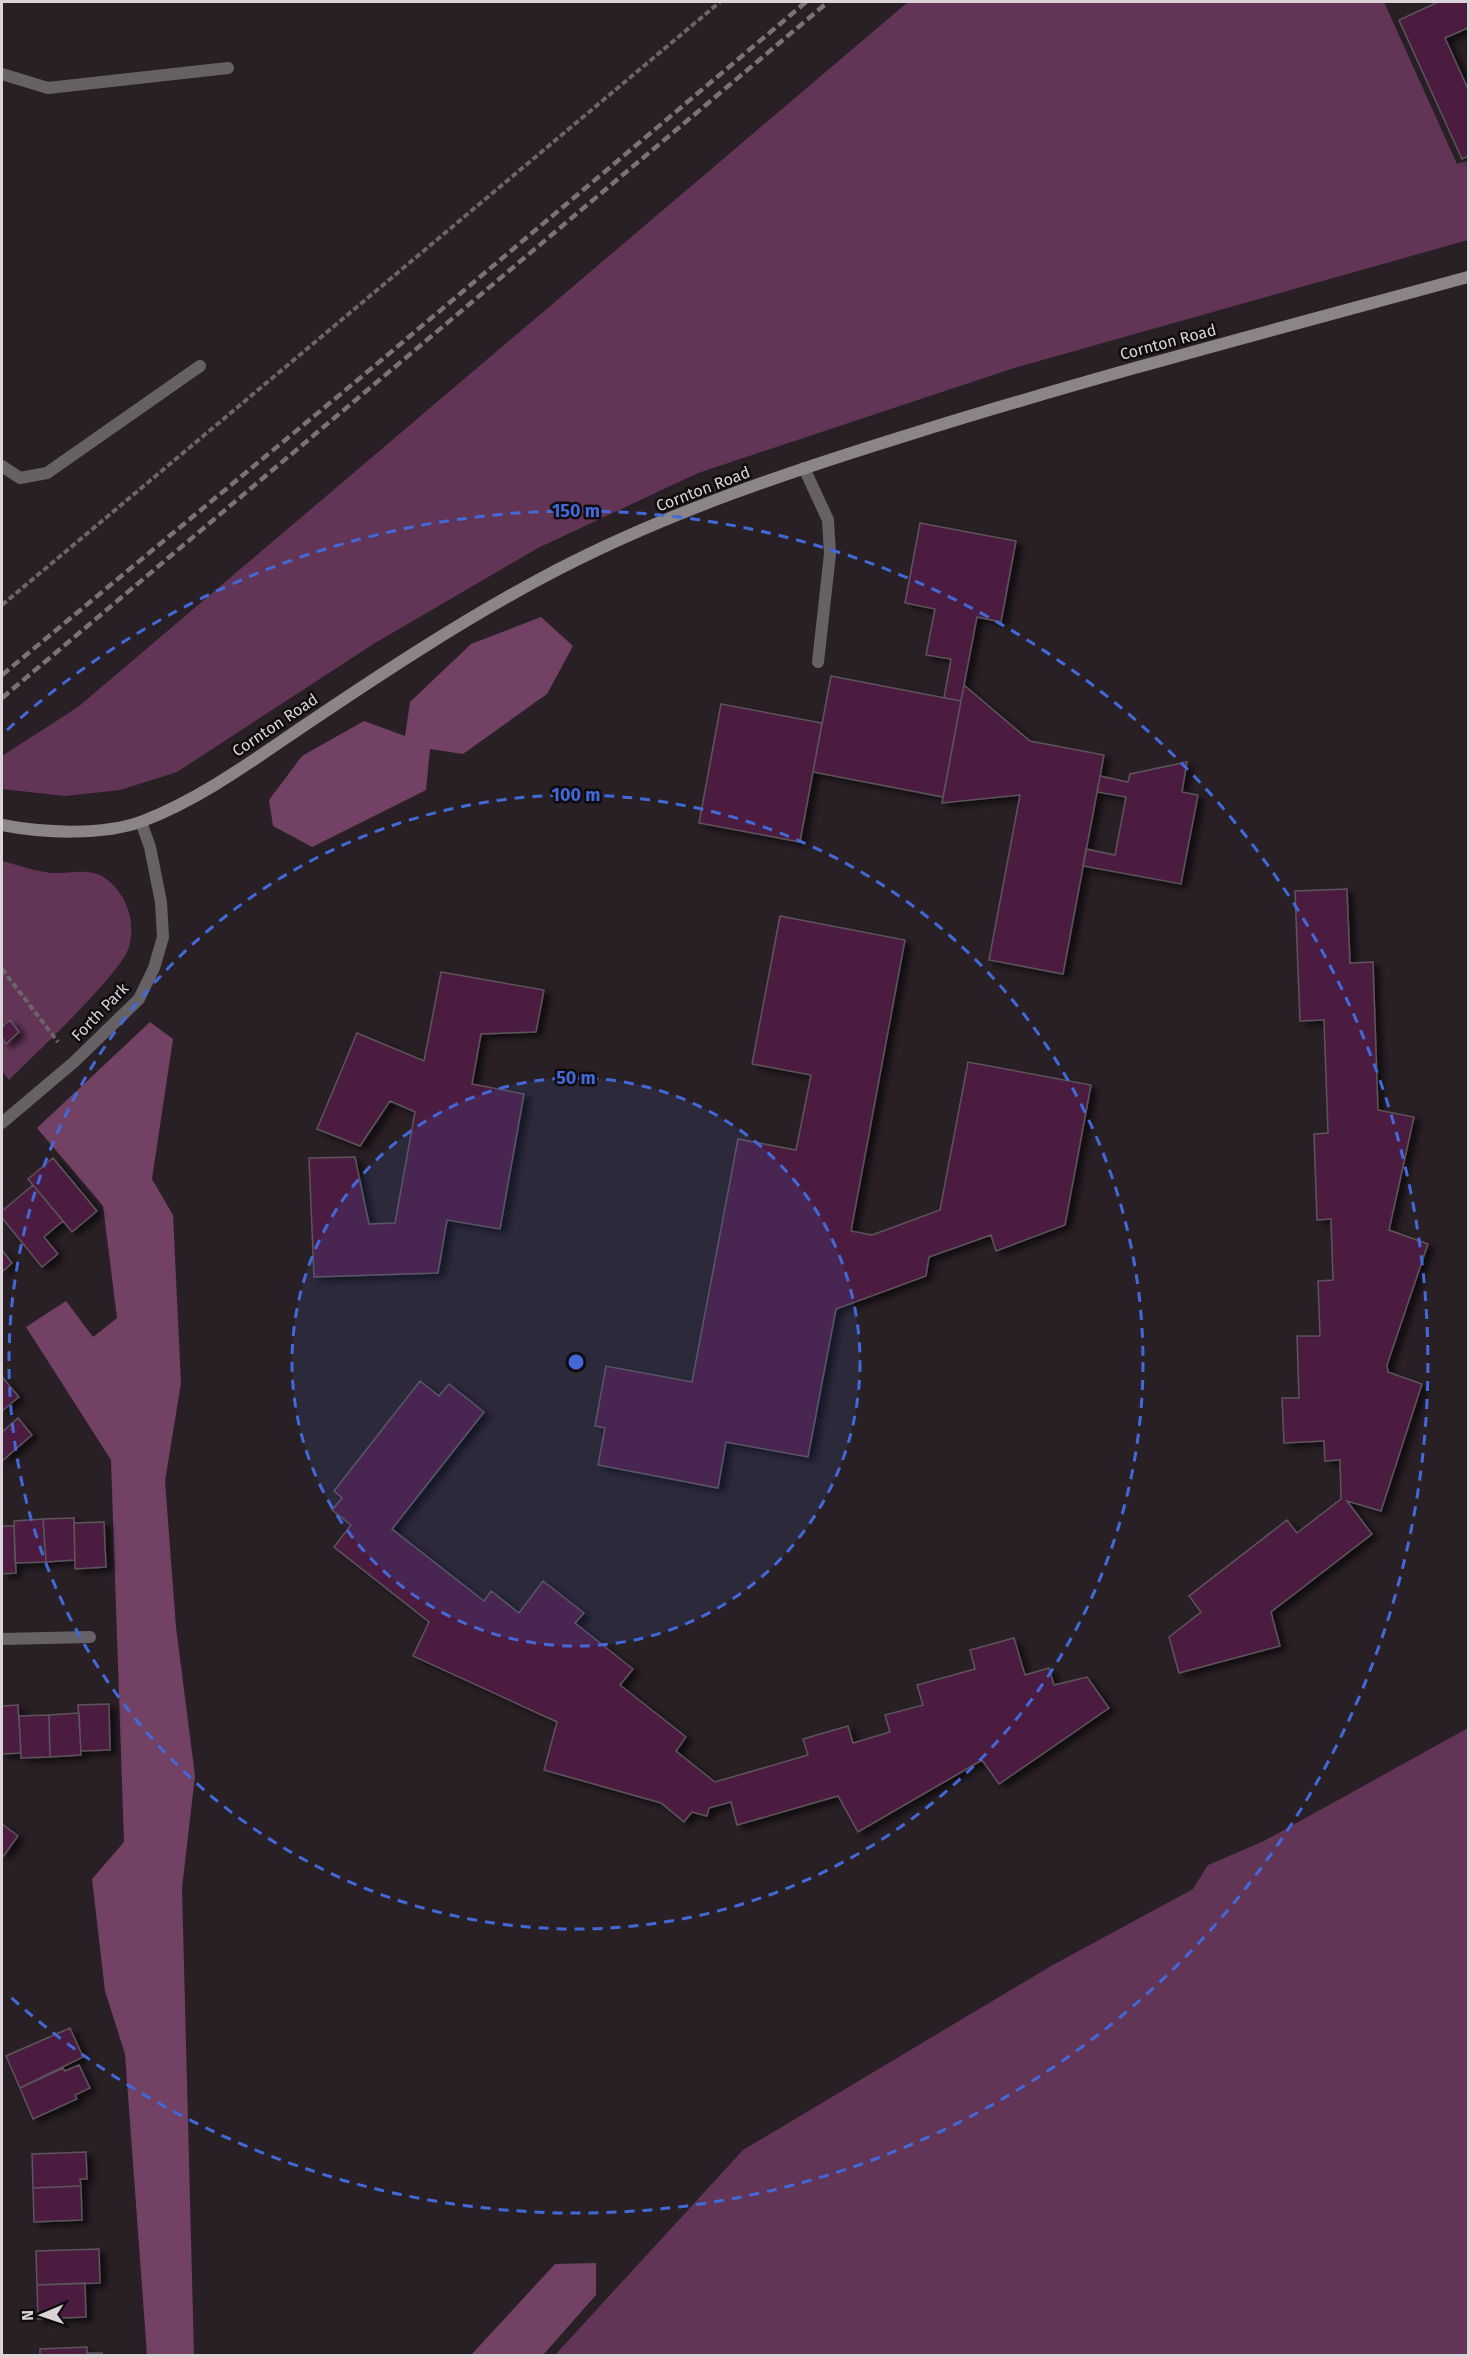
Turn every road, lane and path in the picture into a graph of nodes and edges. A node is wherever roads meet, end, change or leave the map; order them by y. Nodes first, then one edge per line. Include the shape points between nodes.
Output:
1 (720, 2) edge
2 (228, 68) dead end
3 (2, 74) edge
4 (1468, 277) edge
5 (200, 366) dead end
6 (2, 466) edge
7 (804, 468) junction
8 (2, 605) edge
9 (818, 662) dead end
10 (141, 822) junction
11 (2, 825) edge
12 (2, 969) edge
13 (74, 1062) junction
14 (2, 1123) edge
15 (90, 1637) dead end
16 (2, 1640) edge

1 - 8 path
2 - 3 street via 48,88
4 - 7 main road, Cornton Road via 1026,398
5 - 6 street via 47,473 20,478
7 - 9 street via 828,520 830,554
7 - 10 main road, Cornton Road via 628,535 539,579 422,646 217,784
10 - 11 main road, Cornton Road via 78,832 31,831
10 - 13 street, Forth Park via 162,902 163,937 139,999
12 - 13 path
13 - 14 street, Forth Park
15 - 16 street

